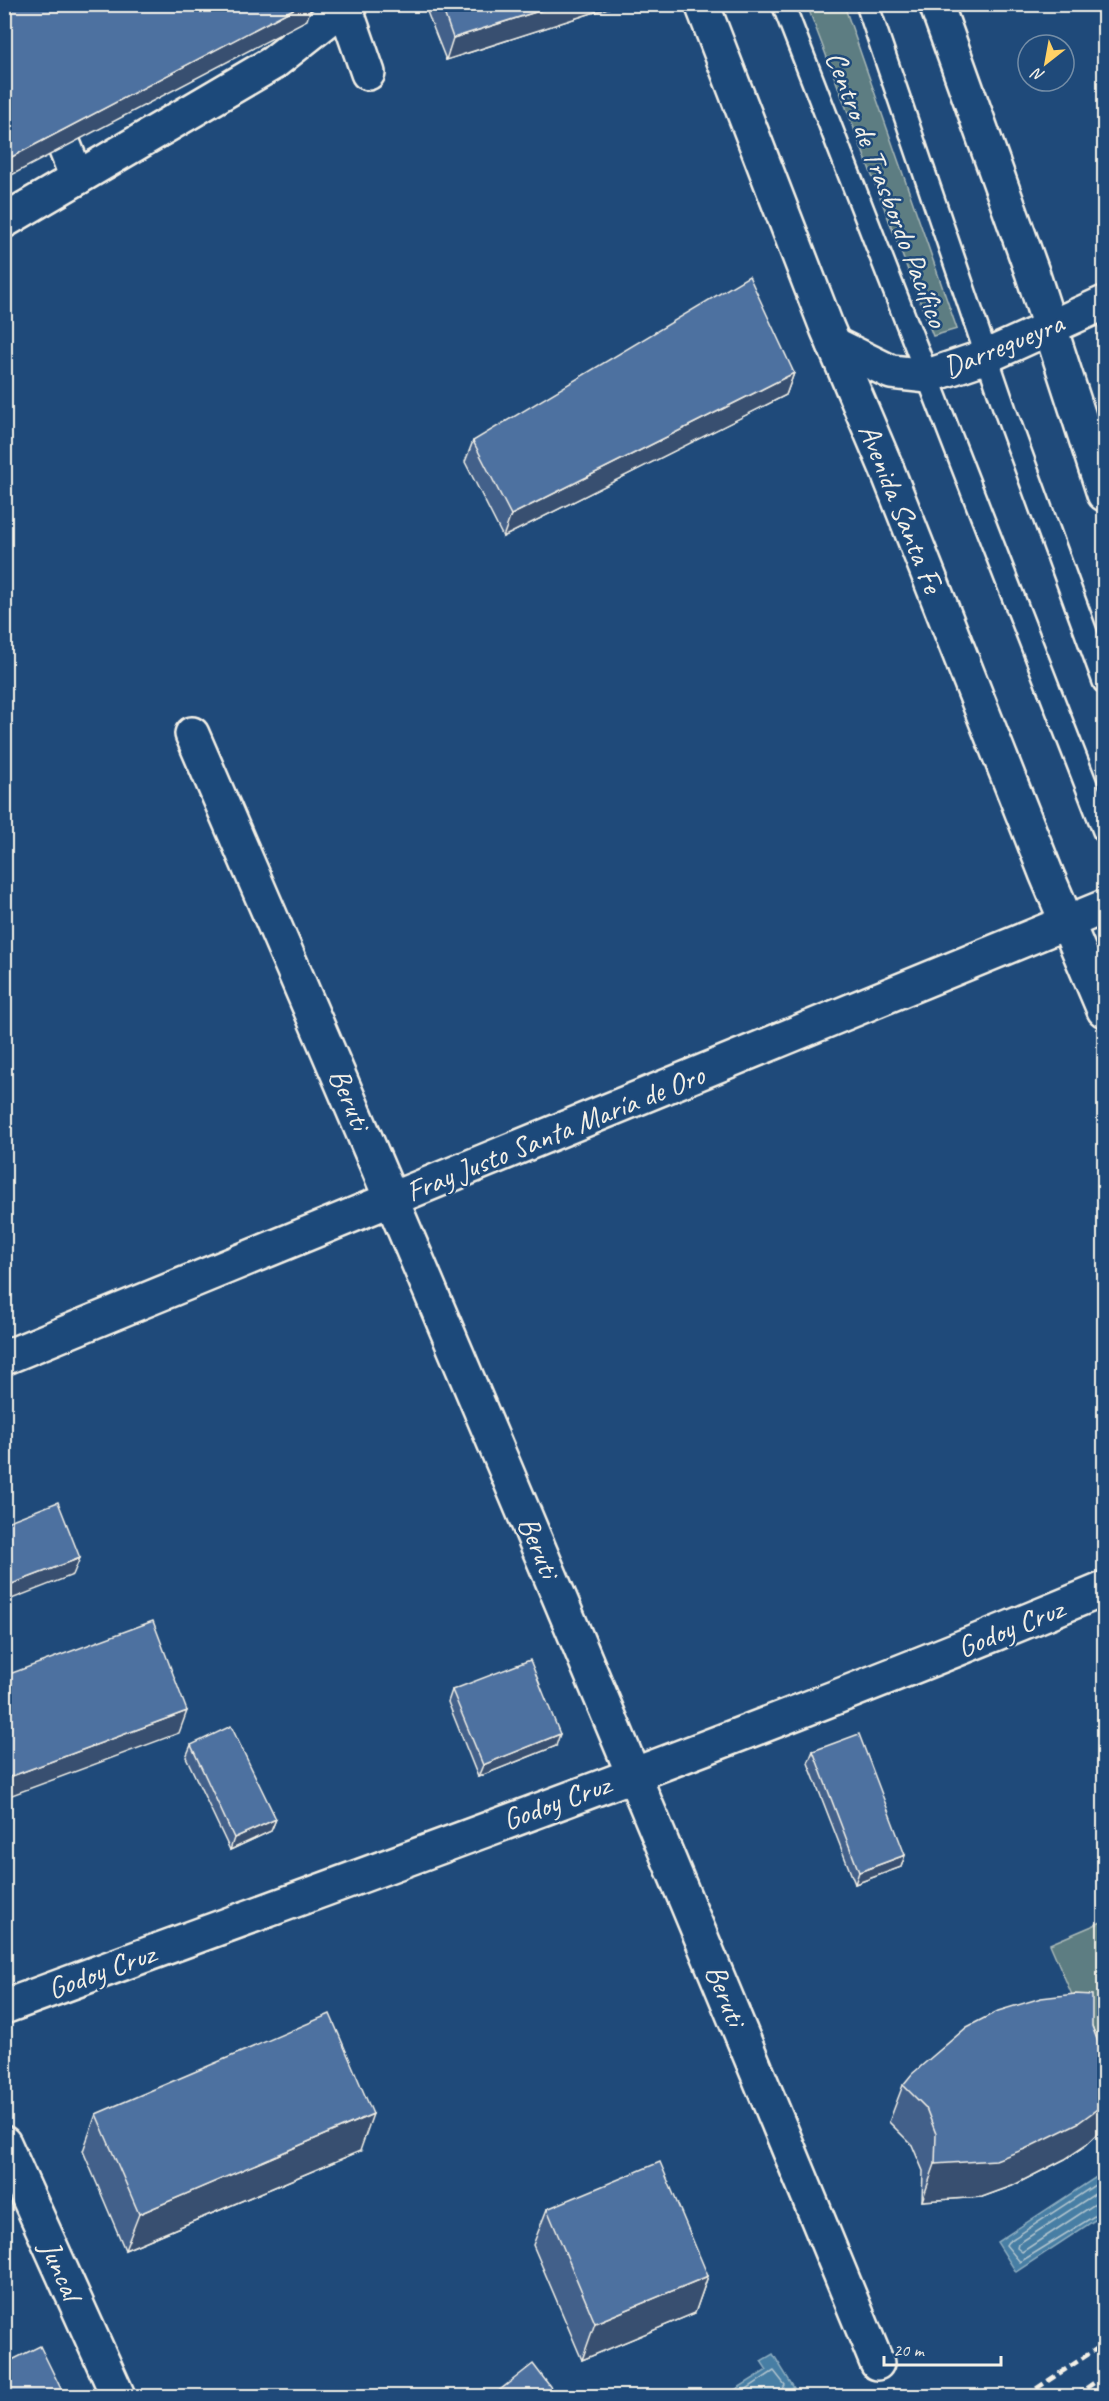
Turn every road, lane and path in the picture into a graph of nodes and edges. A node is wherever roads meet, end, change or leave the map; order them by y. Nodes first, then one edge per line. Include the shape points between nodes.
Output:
1 (702, 4) edge
2 (783, 4) edge
3 (867, 4) edge
4 (936, 4) edge
5 (345, 5) edge
6 (35, 71) edge
7 (368, 73) dead end
8 (77, 178) junction
9 (4, 221) edge
10 (1104, 303) edge
11 (1049, 327) junction
12 (834, 344) junction
13 (987, 356) junction
14 (928, 376) junction
15 (1104, 494) edge
16 (1104, 682) edge
17 (192, 734) dead end
18 (1104, 831) edge
19 (1104, 907) edge
20 (1067, 922) junction
21 (1104, 1010) edge
22 (393, 1198) junction
23 (4, 1358) edge
24 (1104, 1589) edge
25 (635, 1773) junction
26 (4, 2007) edge
27 (4, 2143) edge
28 (877, 2363) dead end
29 (118, 2397) edge

1 - 12 street, Avenida Santa Fe
2 - 14 lane, Centro de Trasbordo Pacífico
3 - 13 lane, Centro de Trasbordo Pacífico
4 - 11 street
5 - 7 street
5 - 8 street via 273,63
6 - 8 street
8 - 9 street
10 - 11 street, Darregueyra
11 - 13 street, Darregueyra
11 - 15 street
12 - 14 street, Darregueyra via 891,372
12 - 20 street, Avenida Santa Fe
13 - 14 street, Darregueyra
13 - 16 lane, Centro de Trasbordo Pacífico
14 - 18 lane, Centro de Trasbordo Pacífico
17 - 22 street, Beruti
19 - 20 street, Fray Justo Santa María de Oro
20 - 21 street, Avenida Santa Fe
20 - 22 street, Fray Justo Santa María de Oro
22 - 23 street, Fray Justo Santa María de Oro
22 - 25 street, Beruti
24 - 25 street, Godoy Cruz
25 - 26 street, Godoy Cruz
25 - 28 street, Beruti
27 - 29 street, Juncal

